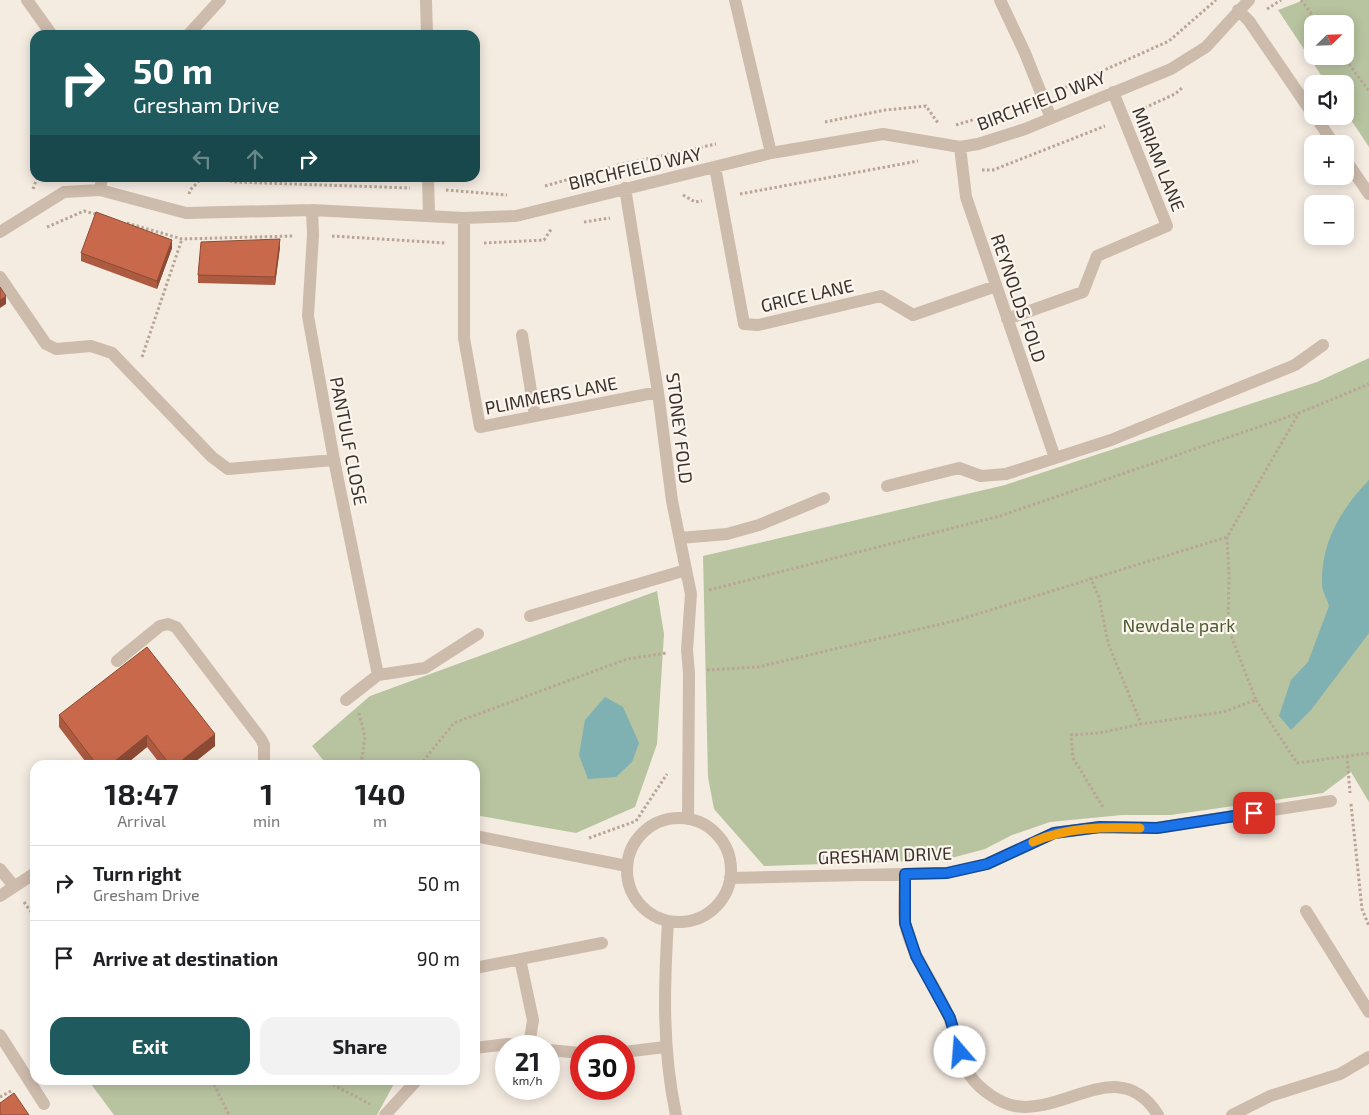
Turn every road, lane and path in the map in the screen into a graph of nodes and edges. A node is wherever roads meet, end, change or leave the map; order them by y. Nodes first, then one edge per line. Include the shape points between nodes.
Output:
1 (27, 0) edge
2 (220, 0) edge
3 (426, 0) edge
4 (735, 0) edge
5 (1000, 0) edge
6 (1249, 0) edge
7 (1301, 0) edge
8 (1238, 10) junction
9 (1312, 15) edge
10 (48, 30) edge
11 (193, 30) edge
12 (427, 30) edge
13 (1350, 65) edge
14 (1369, 91) edge
15 (1113, 92) junction
16 (1304, 101) edge
17 (1051, 118) junction
18 (960, 147) junction
19 (771, 153) junction
20 (715, 167) junction
21 (1354, 172) edge
22 (235, 182) edge
23 (428, 183) edge
24 (101, 184) edge
25 (625, 188) junction
26 (1369, 194) edge
27 (312, 210) junction
28 (429, 215) junction
29 (464, 218) junction
30 (0, 232) edge
31 (182, 239) dead end
32 (0, 277) edge
33 (996, 286) junction
34 (1007, 319) junction
35 (522, 335) dead end
36 (1323, 345) dead end
37 (132, 373) junction
38 (1369, 384) edge
39 (658, 392) junction
40 (1299, 413) junction
41 (535, 416) junction
42 (1055, 458) junction
43 (334, 460) junction
44 (887, 486) dead end
45 (824, 498) dead end
46 (1227, 537) junction
47 (680, 538) junction
48 (1090, 577) junction
49 (691, 594) junction
50 (530, 616) dead end
51 (478, 634) dead end
52 (687, 650) junction
53 (117, 661) dead end
54 (689, 673) junction
55 (378, 675) junction
56 (350, 696) joint
57 (1256, 700) junction
58 (1142, 724) junction
59 (1369, 753) edge
60 (1347, 756) junction
61 (264, 760) edge
62 (362, 760) edge
63 (424, 760) edge
64 (670, 764) dead end
65 (1331, 801) dead end
66 (688, 819) junction
67 (1100, 827) junction
68 (480, 837) edge
69 (585, 839) dead end
70 (627, 866) junction
71 (0, 869) edge
72 (905, 874) junction
73 (30, 876) edge
74 (730, 878) junction
75 (13, 886) junction
76 (0, 896) edge
77 (1306, 911) dead end
78 (668, 921) junction
79 (1369, 926) edge
80 (602, 942) dead end
81 (520, 959) junction
82 (480, 967) edge
83 (1369, 1012) edge
84 (0, 1035) edge
85 (531, 1035) edge
86 (495, 1046) edge
87 (480, 1047) edge
88 (665, 1047) junction
89 (635, 1051) edge
90 (1369, 1057) edge
91 (30, 1082) edge
92 (32, 1085) edge
93 (214, 1085) edge
94 (333, 1085) edge
95 (412, 1085) edge
96 (44, 1104) dead end
97 (386, 1114) edge
98 (229, 1115) edge
99 (676, 1115) edge
100 (1158, 1115) edge
101 (1232, 1115) edge

1 - 10 street
2 - 11 street
3 - 12 street
4 - 19 street
5 - 17 street
6 - 8 street, BIRCHFIELD WAY
7 - 9 path
8 - 15 street, BIRCHFIELD WAY via 1206,47 1178,65
8 - 16 street
13 - 14 path
15 - 17 street, BIRCHFIELD WAY
15 - 34 street, MIRIAM LANE via 1167,226 1097,256 1083,292
17 - 18 street, BIRCHFIELD WAY via 978,144
18 - 19 street, BIRCHFIELD WAY via 883,134
18 - 33 street, REYNOLDS FOLD via 966,198
19 - 20 street, BIRCHFIELD WAY
20 - 25 street, BIRCHFIELD WAY
20 - 33 street, GRICE LANE via 744,324 758,325 881,296 913,315
21 - 26 street
22 - 23 path
23 - 28 street
24 - 27 street, BIRCHFIELD WAY via 186,213
24 - 30 street, BIRCHFIELD WAY via 64,192
25 - 29 street, BIRCHFIELD WAY via 516,216
25 - 39 street, STONEY FOLD
27 - 28 street, BIRCHFIELD WAY
27 - 43 street, PANTULF CLOSE via 308,316
28 - 29 street, BIRCHFIELD WAY
29 - 41 street, PLIMMERS LANE via 464,338 480,427
31 - 37 path via 145,352
32 - 37 street via 46,344 56,349 91,346 112,353
33 - 34 street, REYNOLDS FOLD
34 - 42 street, REYNOLDS FOLD
35 - 41 street
36 - 42 street via 1295,364 1111,440
37 - 43 street via 212,457 228,469
38 - 40 path
39 - 41 street, PLIMMERS LANE
39 - 47 street, STONEY FOLD via 672,502
40 - 46 path
40 - 49 path via 1000,516
42 - 44 street via 1006,474 981,476 959,468
43 - 55 street, PANTULF CLOSE
45 - 47 street via 735,532
46 - 48 path
46 - 57 path via 1228,628
47 - 49 street, STONEY FOLD
48 - 54 path via 958,620 758,667
48 - 58 path via 1099,598 1108,644
49 - 50 street via 686,570
49 - 52 street, STONEY FOLD
51 - 55 street via 425,668
52 - 54 street, STONEY FOLD
52 - 63 path via 627,660 454,723
53 - 61 street via 160,626 176,627 261,739
54 - 66 street, STONEY FOLD
55 - 56 street
56 - 62 path via 365,737
57 - 58 path via 1223,712
57 - 60 path via 1297,763
58 - 67 path via 1071,736 1073,758 1103,807
59 - 60 path
60 - 79 path via 1362,909
64 - 69 path via 668,773 636,821
65 - 67 street, GRESHAM DRIVE via 1157,828
66 - 70 street via 677,817 647,828 632,846
66 - 74 street via 712,830 721,840 730,858
67 - 72 street, GRESHAM DRIVE via 1054,833 987,864 947,873
68 - 70 street
70 - 78 street via 630,889 641,906
71 - 75 street
72 - 74 street, GRESHAM DRIVE
72 - 100 street via 905,923 916,956 950,1018 970,1077 991,1096 1014,1106 1035,1106 1117,1086 1139,1094
73 - 75 street
74 - 78 street via 726,891 709,912 693,920
75 - 76 street
77 - 83 street
78 - 88 street
80 - 81 street
81 - 82 street
81 - 85 street via 533,1020
84 - 91 street
86 - 87 street
88 - 89 street
88 - 99 street
90 - 101 street via 1340,1074 1270,1096
92 - 96 street
93 - 98 path
94 - 97 path
95 - 97 street

